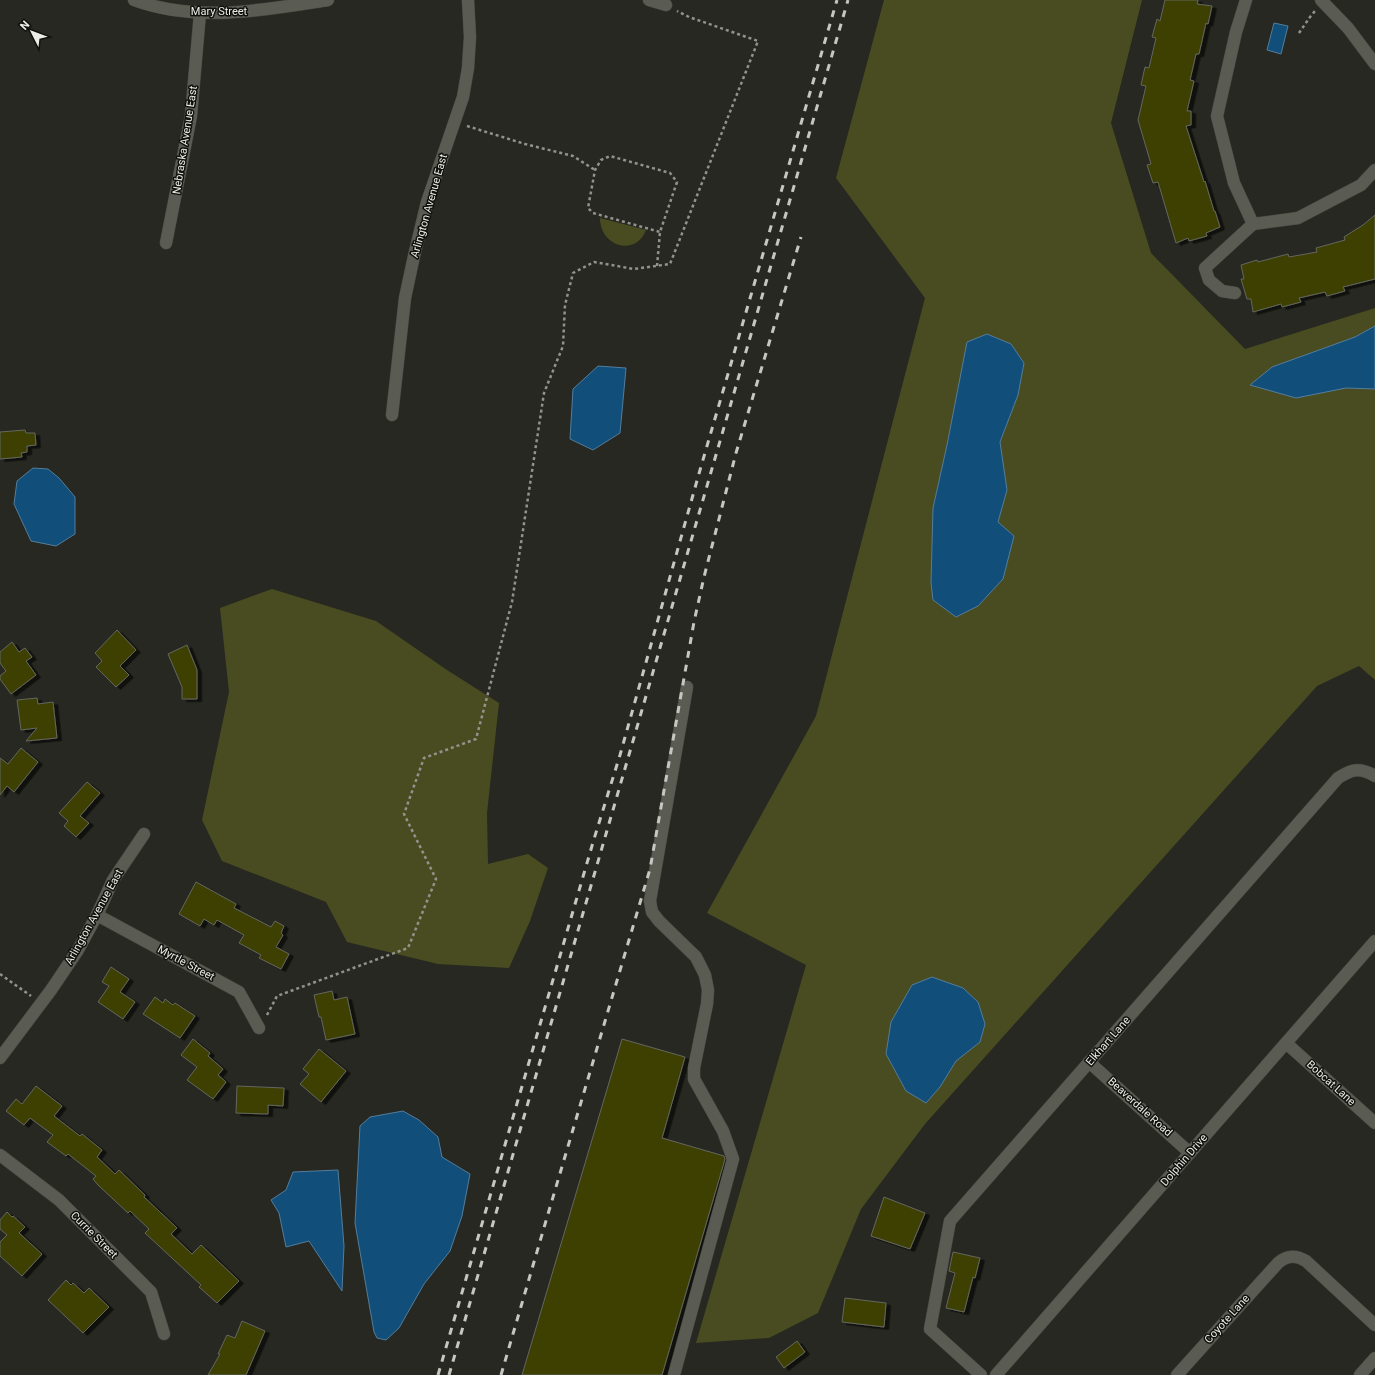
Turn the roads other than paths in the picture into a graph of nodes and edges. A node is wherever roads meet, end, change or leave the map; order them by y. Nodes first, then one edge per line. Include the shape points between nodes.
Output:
1 (134, 0) edge
2 (328, 0) edge
3 (468, 0) edge
4 (650, 0) edge
5 (1246, 0) edge
6 (1322, 1) edge
7 (666, 5) road end
8 (200, 12) junction
9 (1375, 64) edge
10 (1375, 170) edge
11 (1253, 224) junction
12 (166, 243) dead end
13 (1235, 293) dead end
14 (392, 415) dead end
15 (687, 687) dead end
16 (1375, 776) edge
17 (144, 834) dead end
18 (97, 915) junction
19 (1374, 945) edge
20 (259, 1028) road end
21 (1286, 1042) junction
22 (0, 1058) edge
23 (1089, 1062) junction
24 (1375, 1123) edge
25 (1190, 1153) junction
26 (0, 1154) edge
27 (1375, 1325) edge
28 (164, 1334) dead end
29 (1375, 1358) edge
30 (674, 1375) edge
31 (980, 1375) edge
32 (996, 1375) edge
33 (1177, 1375) edge
34 (1360, 1375) edge

1 - 8 street, Mary Street via 172,9
2 - 8 street, Mary Street via 232,13
3 - 14 street, Arlington Avenue East via 470,37 463,97 428,202 414,256 405,298
4 - 7 street
5 - 11 street via 1217,116 1234,183
6 - 9 street via 1348,28
8 - 12 street, Nebraska Avenue East via 191,116
10 - 11 street via 1361,185 1298,218
11 - 13 street via 1205,268 1209,280 1222,292
15 - 30 street via 650,901 652,912 696,957 705,975 707,1004 694,1079 723,1131 733,1159
16 - 23 street, Elkhart Lane via 1358,769 1348,771 1338,778
17 - 18 street, Arlington Avenue East via 113,880
18 - 20 street, Myrtle Street via 239,992
18 - 22 street, Arlington Avenue East via 78,950
19 - 21 street, Dolphin Drive
21 - 24 street, Bobcat Lane
21 - 25 street, Dolphin Drive
23 - 25 street, Beaverdale Road
23 - 31 street, Elkhart Lane via 950,1221 930,1329
25 - 32 street, Dolphin Drive
26 - 28 street, Currie Street via 59,1200 151,1292
27 - 33 street, Coyote Lane via 1306,1261 1299,1257 1283,1258
29 - 34 street

